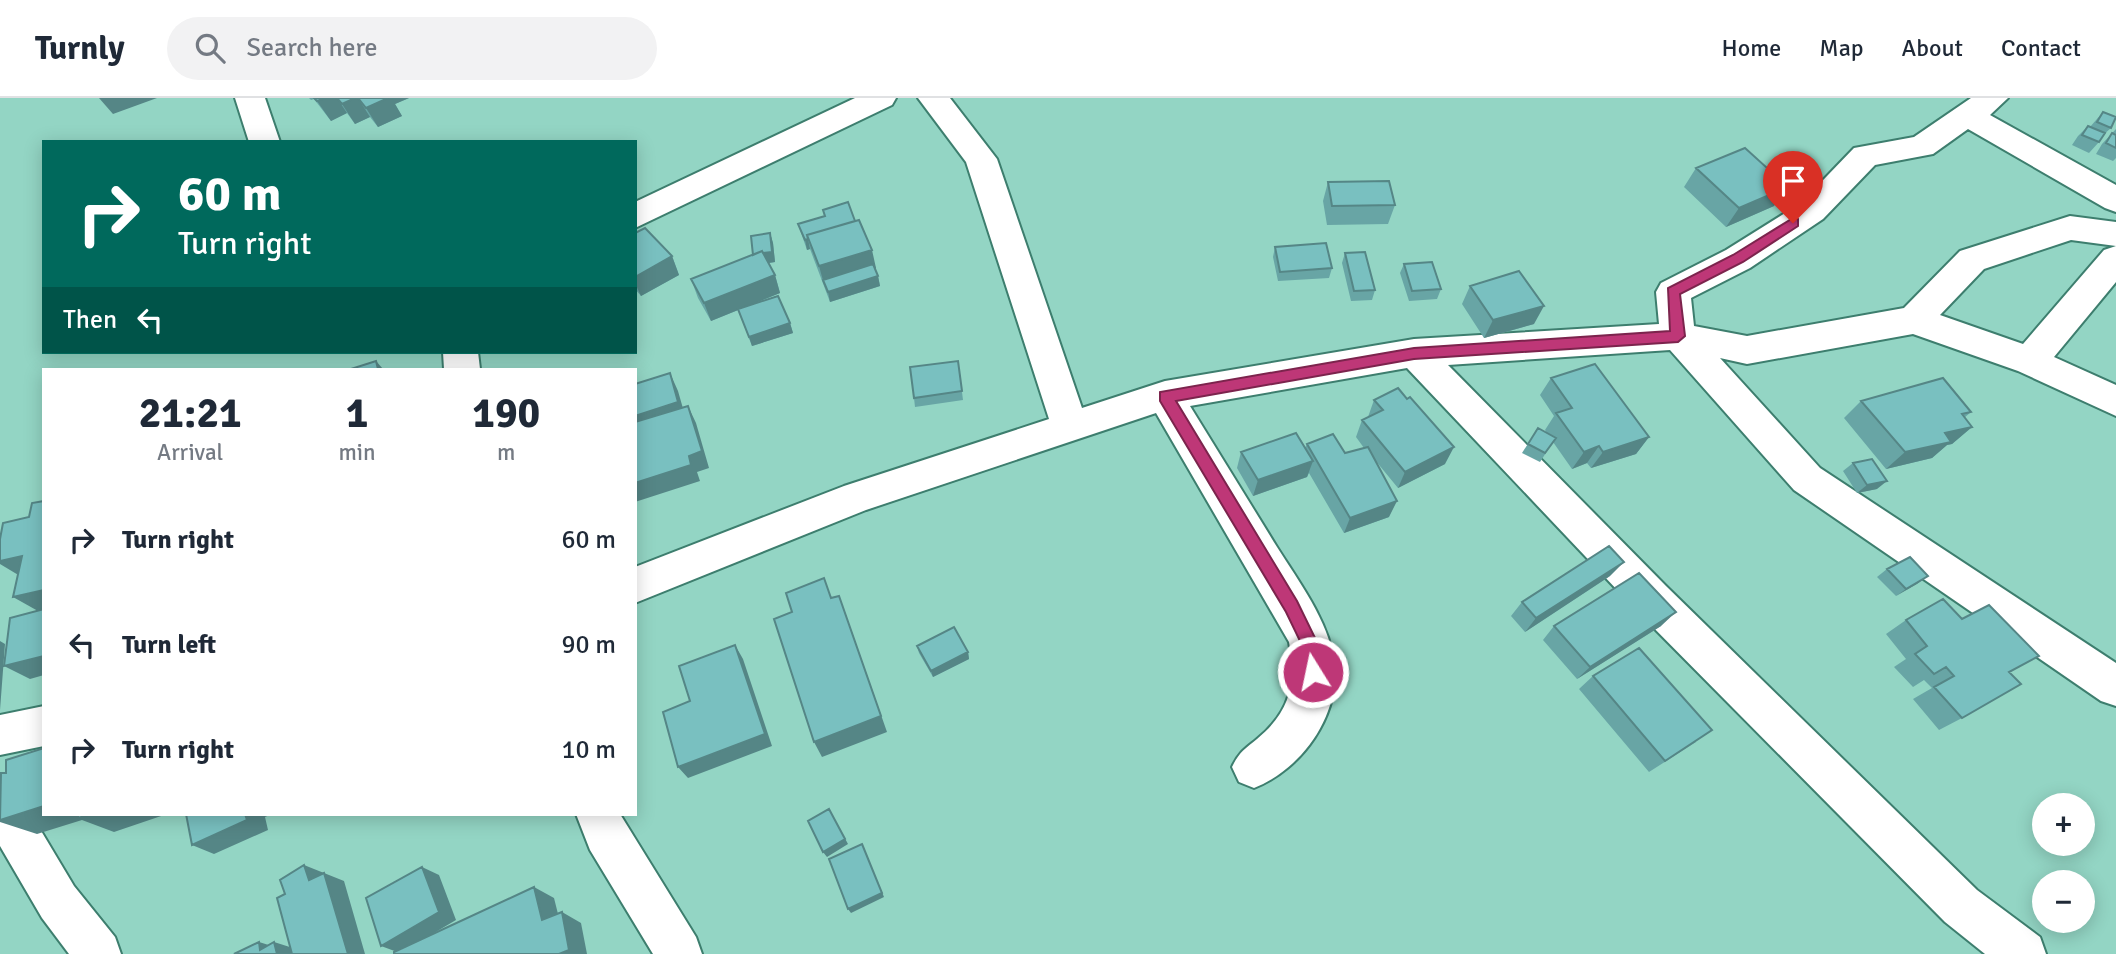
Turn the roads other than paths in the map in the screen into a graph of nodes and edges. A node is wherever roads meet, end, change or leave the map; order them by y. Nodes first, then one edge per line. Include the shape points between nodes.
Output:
1 (250, 98) edge
2 (881, 98) edge
3 (933, 98) edge
4 (1980, 107) edge
5 (264, 140) edge
6 (2116, 200) edge
7 (637, 215) edge
8 (2116, 234) edge
9 (2116, 259) edge
10 (1914, 320) junction
11 (1678, 336) junction
12 (1414, 354) junction
13 (2030, 361) junction
14 (1165, 396) junction
15 (2116, 401) edge
16 (1070, 427) junction
17 (637, 584) edge
18 (2116, 687) edge
19 (42, 726) edge
20 (0, 735) edge
21 (1254, 767) dead end
22 (0, 804) edge
23 (599, 816) edge
24 (98, 954) edge
25 (679, 954) edge
26 (2023, 954) edge

1 - 5 street
2 - 7 street
3 - 16 street via 981,159
4 - 6 street
4 - 11 street via 1922,146 1865,156 1812,211 1738,259 1673,292
8 - 10 street via 2070,228 1972,260
9 - 13 street
10 - 11 street via 1747,350
10 - 13 street
11 - 12 street
11 - 18 street via 1807,479
12 - 14 street
12 - 26 street via 1951,896
13 - 15 street
14 - 16 street
14 - 21 street via 1309,642 1313,672 1309,706 1291,738
16 - 17 street via 857,497
19 - 20 street
22 - 24 street via 58,902
23 - 25 street

